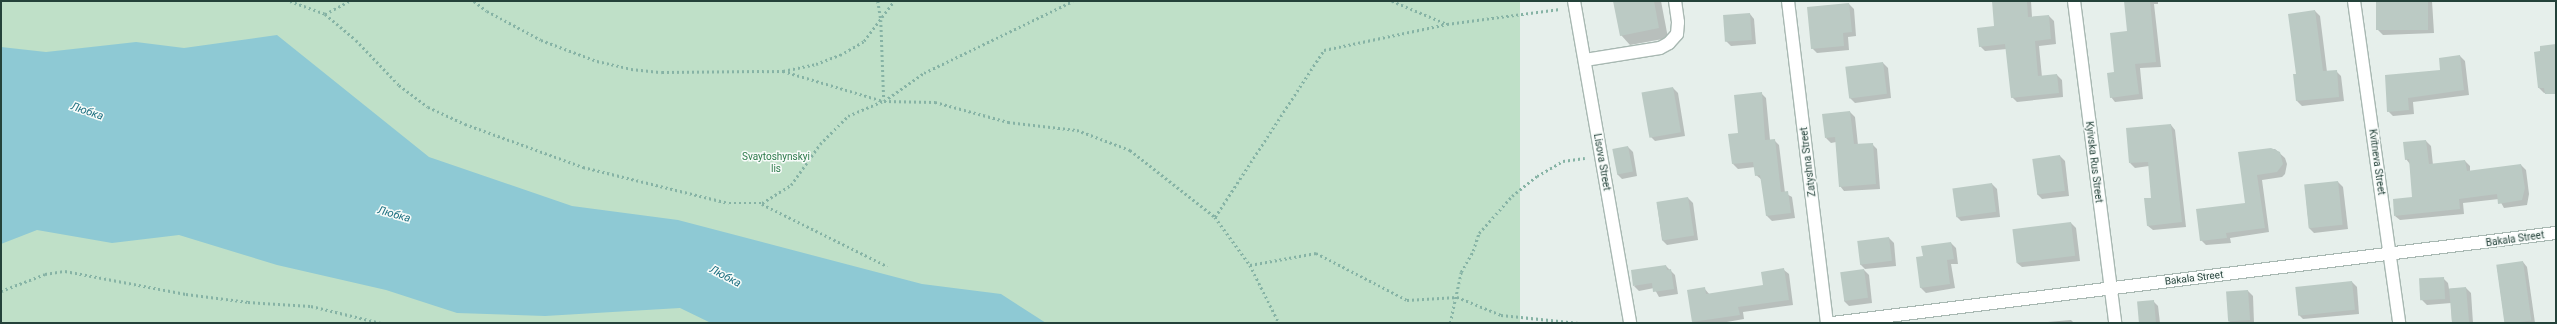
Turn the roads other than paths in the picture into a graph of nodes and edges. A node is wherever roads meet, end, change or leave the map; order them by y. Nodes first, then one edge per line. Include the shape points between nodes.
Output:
1 (1675, 1) edge
2 (1788, 1) edge
3 (2074, 1) edge
4 (2354, 1) edge
5 (1574, 4) edge
6 (1585, 60) junction
7 (2556, 233) edge
8 (2390, 255) junction
9 (2111, 287) junction
10 (1630, 323) edge
11 (1827, 323) edge
12 (1832, 323) edge
13 (2115, 323) edge
14 (2399, 323) edge

1 - 6 street via 1677,34 1669,43 1660,48
2 - 11 street, Zatyshna Street
3 - 9 street, Kyivska Rus Street
4 - 8 street, Kvitneva Street
5 - 6 street, Lisova Street
6 - 10 street, Lisova Street
7 - 8 street, Bakala Street
8 - 9 street, Bakala Street
8 - 14 street, Kvitneva Street
9 - 12 street, Bakala Street
9 - 13 street, Kyivska Rus Street

